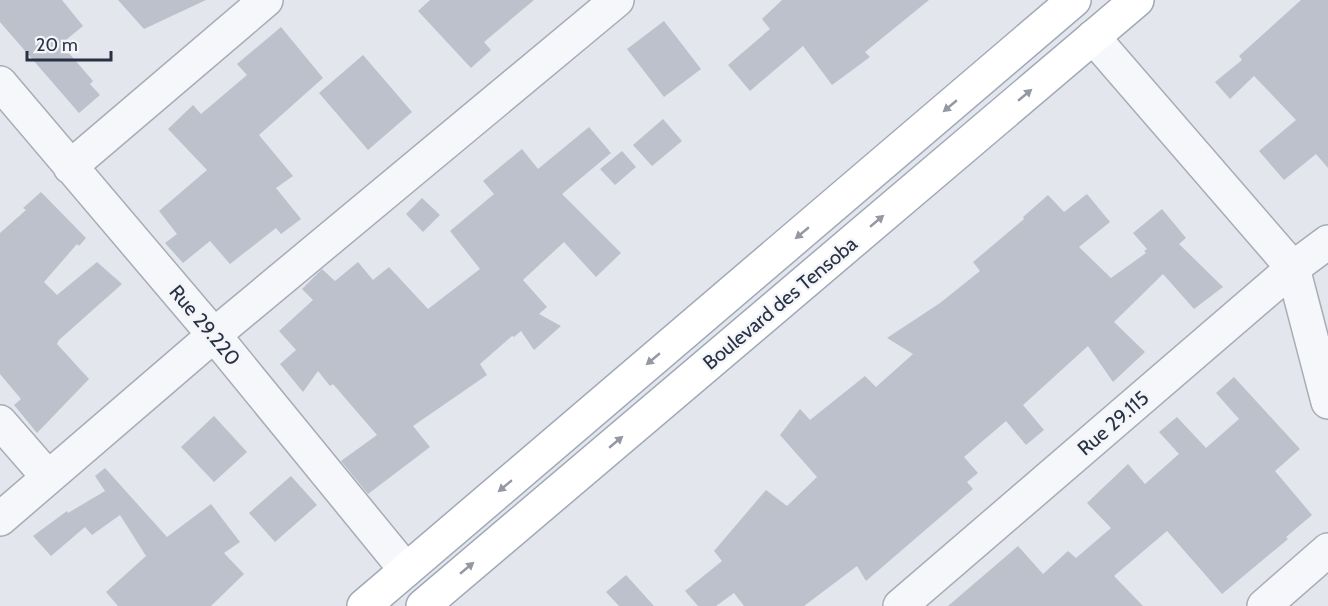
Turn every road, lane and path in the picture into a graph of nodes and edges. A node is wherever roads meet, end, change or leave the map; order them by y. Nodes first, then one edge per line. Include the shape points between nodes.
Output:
1 (266, 0) edge
2 (617, 0) edge
3 (1137, 0) edge
4 (1068, 2) edge
5 (1094, 37) junction
6 (0, 83) edge
7 (70, 167) junction
8 (1328, 242) edge
9 (1293, 268) junction
10 (214, 335) junction
11 (1328, 402) edge
12 (0, 422) edge
13 (48, 477) junction
14 (0, 519) edge
15 (1328, 550) edge
16 (406, 570) junction
17 (434, 602) edge
18 (364, 606) edge
19 (900, 606) edge
20 (1264, 606) edge

1 - 7 street
2 - 10 street
3 - 5 main road, Boulevard des Tensoba
4 -> 16 main road, Boulevard des Tensoba
5 - 9 street
17 -> 5 main road, Boulevard des Tensoba
6 - 7 street, Rue 29.220
7 - 10 street, Rue 29.220
8 - 9 street, Rue 29.115
9 - 11 street
9 - 19 street, Rue 29.115
10 - 13 street
10 - 16 street, Rue 29.220
12 - 13 street
13 - 14 street
15 - 20 street
16 - 18 main road, Boulevard des Tensoba

